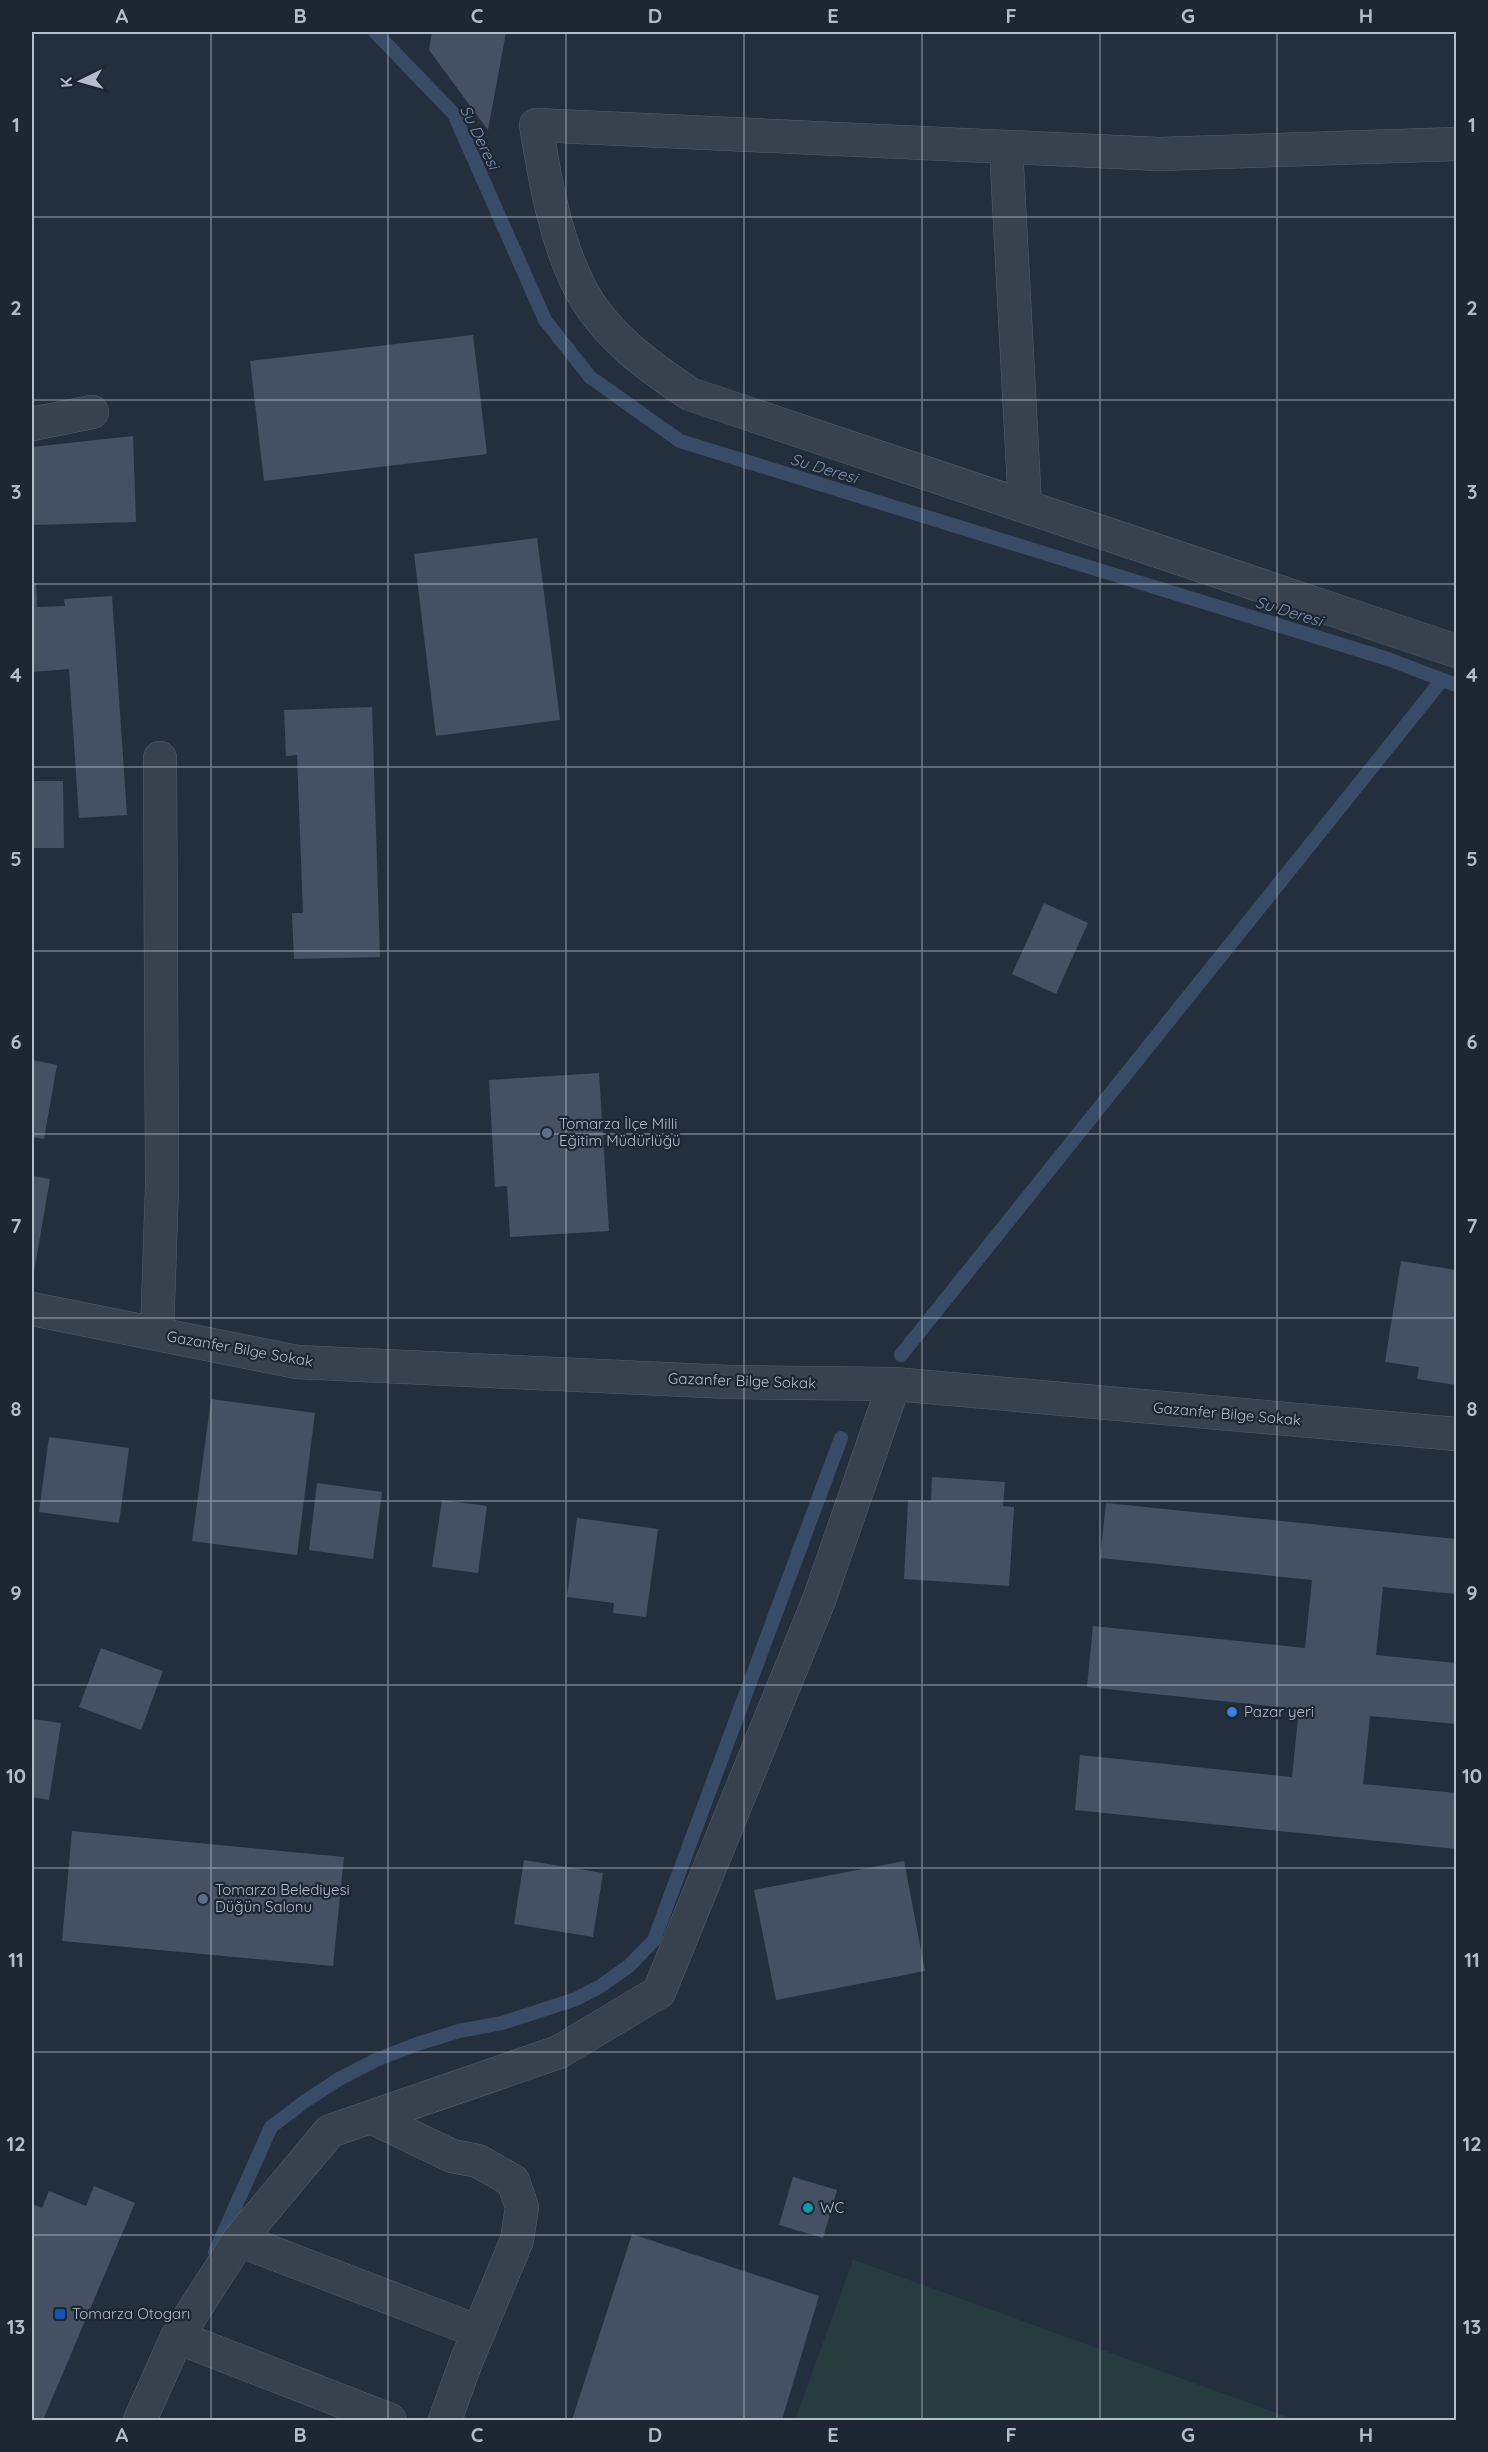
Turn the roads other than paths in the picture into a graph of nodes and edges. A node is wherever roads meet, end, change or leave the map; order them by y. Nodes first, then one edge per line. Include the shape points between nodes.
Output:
1 (1456, 144) edge
2 (1006, 147) junction
3 (92, 412) dead end
4 (32, 424) edge
5 (1025, 506) junction
6 (1456, 651) edge
7 (160, 758) dead end
8 (32, 1309) edge
9 (157, 1334) junction
10 (894, 1384) junction
11 (1456, 1434) edge
12 (371, 2117) junction
13 (239, 2240) junction
14 (478, 2332) junction
15 (177, 2337) junction
16 (140, 2421) edge
17 (390, 2421) edge
18 (445, 2421) edge

1 - 2 street via 1160,154
2 - 5 street
2 - 5 street via 536,125 552,207 581,290 626,346 657,372 690,394
3 - 4 street
5 - 6 street
7 - 9 street via 162,1186
8 - 9 street, Gazanfer Bilge Sokak
9 - 10 street, Gazanfer Bilge Sokak via 297,1362 729,1382
10 - 11 street, Gazanfer Bilge Sokak
10 - 12 street via 819,1600 659,1992 559,2052
12 - 13 street via 330,2131
12 - 14 street via 452,2156 478,2161 513,2181 522,2207 517,2240
13 - 14 street
13 - 15 street
14 - 18 street
15 - 16 street
15 - 17 street

